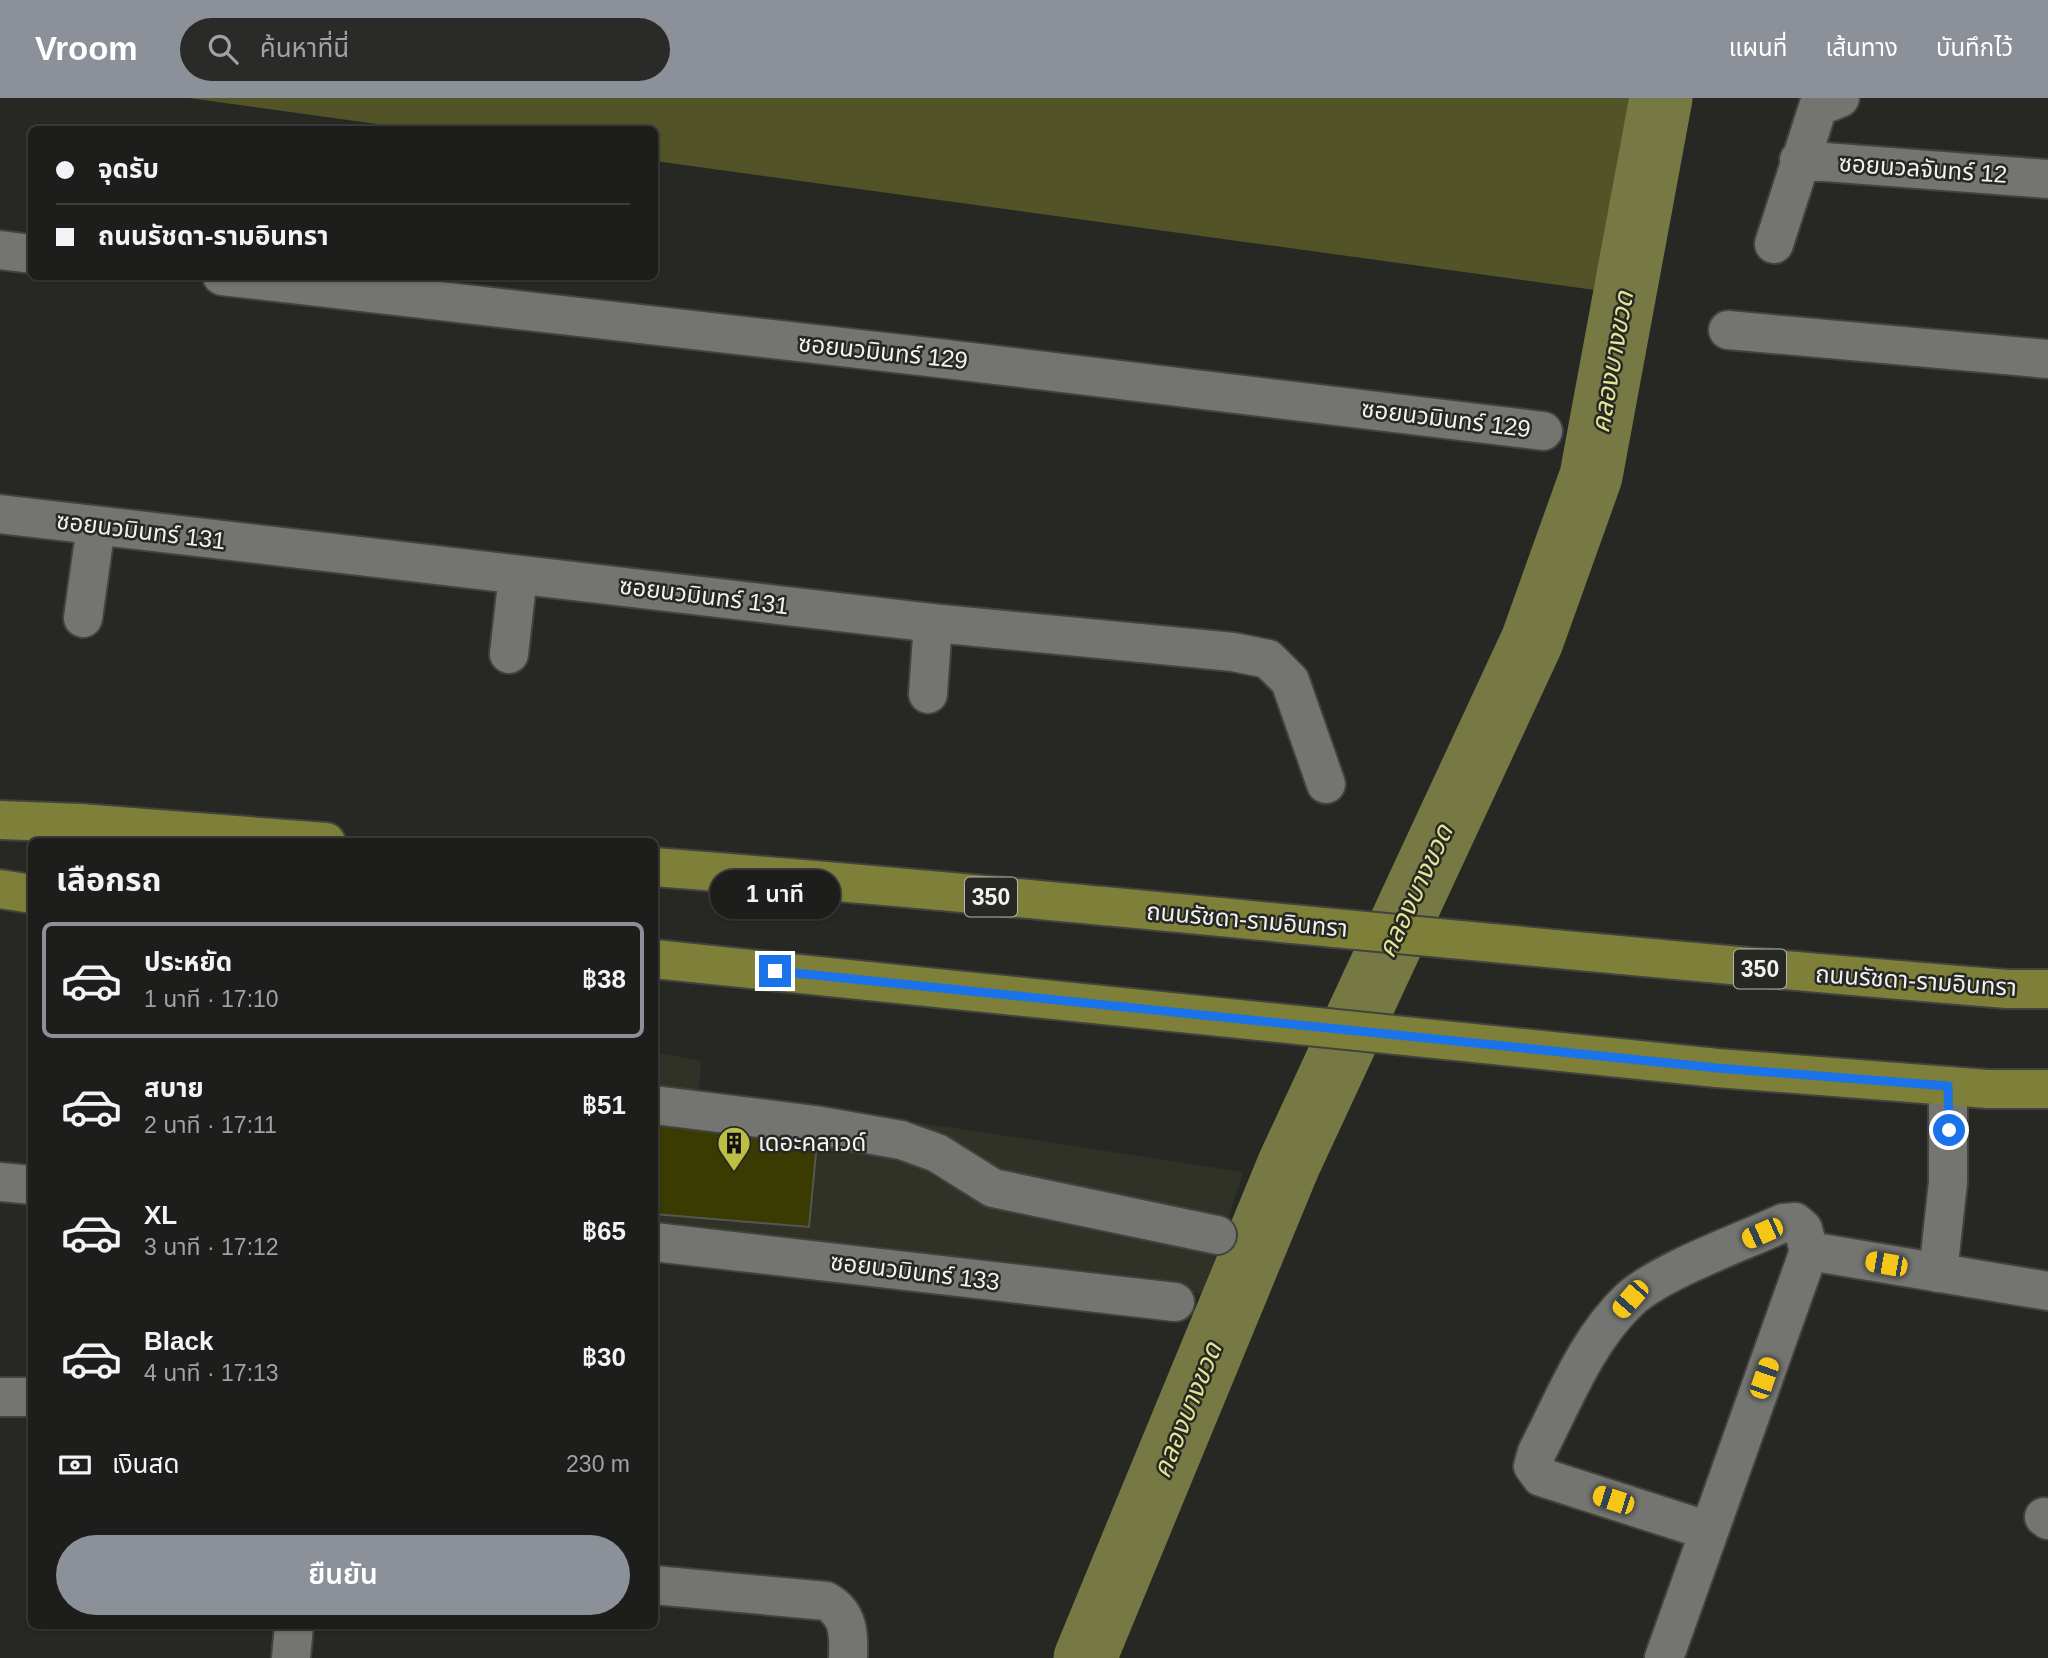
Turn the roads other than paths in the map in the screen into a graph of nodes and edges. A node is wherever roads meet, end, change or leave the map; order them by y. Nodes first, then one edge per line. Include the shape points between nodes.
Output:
1 (1825, 101) edge
2 (1799, 160) junction
3 (2048, 179) edge
4 (1774, 244) dead end
5 (0, 250) edge
6 (28, 254) edge
7 (257, 280) edge
8 (1728, 330) dead end
9 (2048, 359) edge
10 (1543, 431) dead end
11 (0, 514) edge
12 (96, 526) junction
13 (518, 575) junction
14 (83, 618) dead end
15 (933, 622) junction
16 (509, 654) dead end
17 (928, 694) dead end
18 (1326, 784) dead end
19 (0, 811) edge
20 (0, 820) edge
21 (80, 823) junction
22 (274, 838) edge
23 (658, 867) edge
24 (0, 889) edge
25 (28, 893) edge
26 (0, 907) edge
27 (28, 907) edge
28 (658, 963) edge
29 (2048, 989) edge
30 (1948, 1086) junction
31 (2048, 1089) edge
32 (658, 1105) edge
33 (0, 1182) edge
34 (28, 1185) edge
35 (1217, 1235) dead end
36 (658, 1242) edge
37 (1809, 1251) junction
38 (1938, 1273) junction
39 (2048, 1291) edge
40 (1175, 1302) dead end
41 (0, 1397) edge
42 (28, 1397) edge
43 (1709, 1531) junction
44 (658, 1585) edge
45 (294, 1629) edge
46 (291, 1658) edge
47 (848, 1658) edge
48 (1664, 1658) edge

1 - 2 street
2 - 3 street, ซอยนวลจันทร์ 12
2 - 4 street
5 - 6 street
7 - 10 street, ซอยนวมินทร์ 129
8 - 9 street
11 - 12 street, ซอยนวมินทร์ 131
12 - 13 street, ซอยนวมินทร์ 131
12 - 14 street
13 - 15 street, ซอยนวมินทร์ 131
13 - 16 street
15 - 17 street
15 - 18 street, ซอยนวมินทร์ 131 via 1268,659 1290,681
19 - 21 main road
20 - 21 main road
21 - 22 main road
23 - 29 main road, ถนนรัชดา-รามอินทรา / 350 via 1751,969
24 - 25 main road
26 - 27 main road
28 - 30 main road via 1717,1068
30 - 31 main road
30 - 38 street via 1948,1182
32 - 35 street via 901,1140 937,1153 993,1188
33 - 34 street
36 - 40 street, ซอยนวมินทร์ 133
37 - 38 street
37 - 43 street
37 - 43 street via 1803,1229 1795,1222 1783,1223 1655,1282 1630,1299 1596,1339 1537,1452 1533,1466 1541,1477
38 - 39 street
41 - 42 street
43 - 48 street
44 - 47 street via 826,1601 838,1608 845,1620
45 - 46 street

